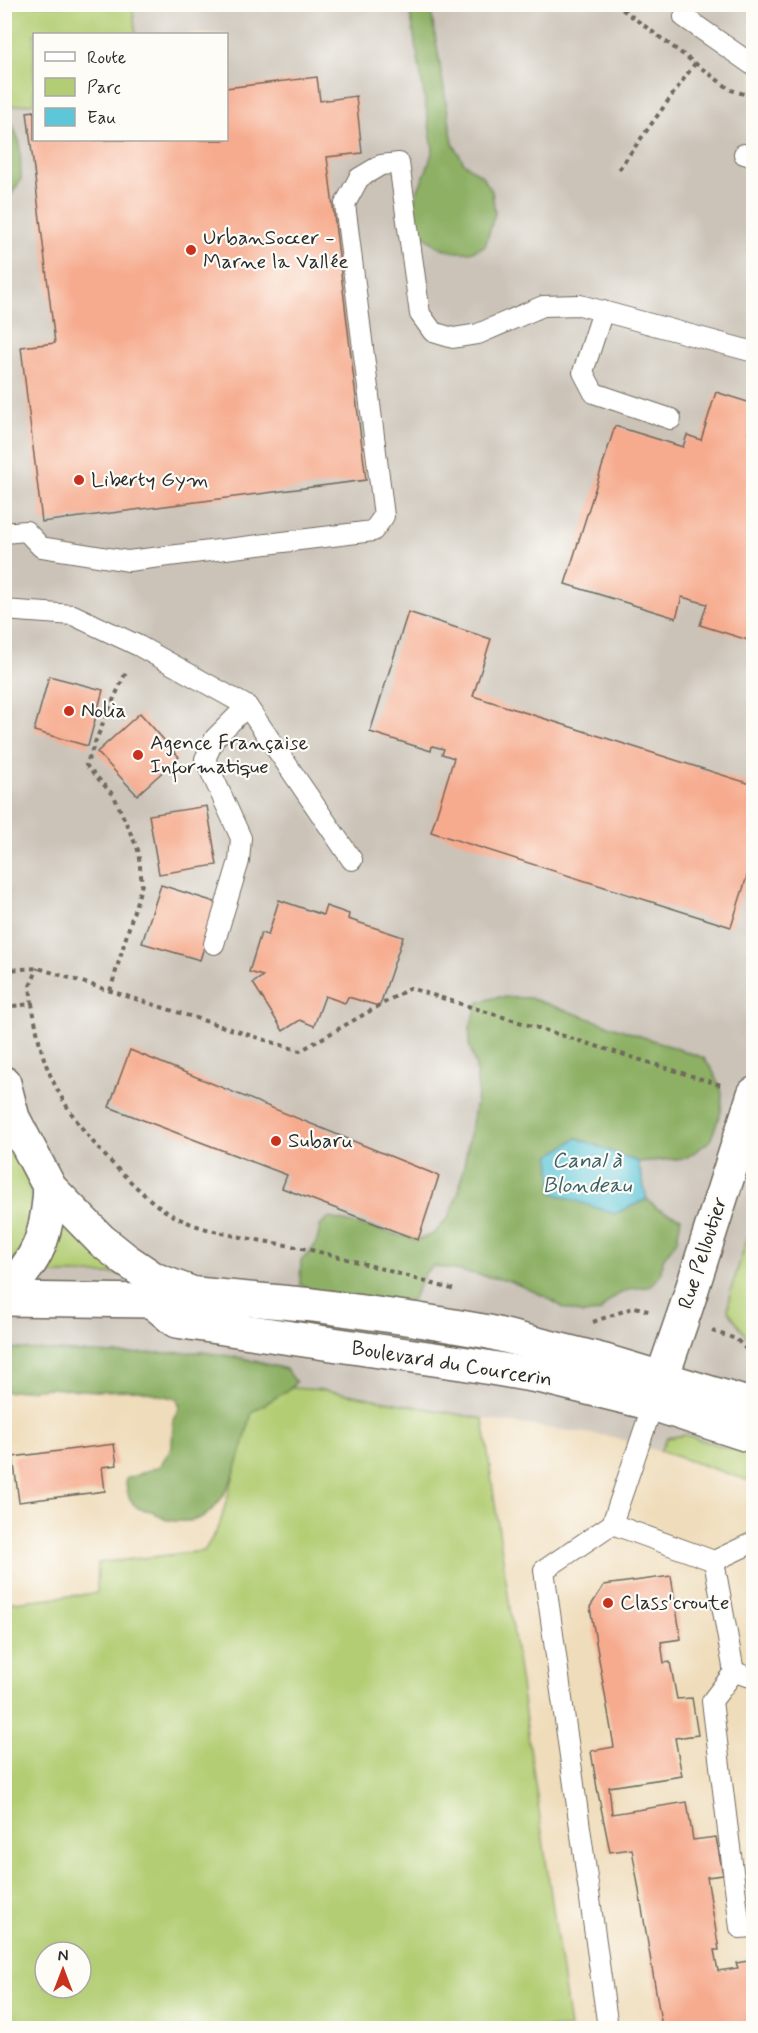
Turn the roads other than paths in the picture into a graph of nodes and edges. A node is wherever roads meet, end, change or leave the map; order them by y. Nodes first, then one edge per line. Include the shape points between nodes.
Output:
1 (689, 4) edge
2 (753, 66) edge
3 (603, 311) junction
4 (753, 352) edge
5 (671, 419) dead end
6 (4, 534) edge
7 (4, 610) edge
8 (247, 706) junction
9 (352, 860) dead end
10 (214, 944) dead end
11 (4, 1083) edge
12 (753, 1094) edge
13 (50, 1188) junction
14 (4, 1293) edge
15 (196, 1294) junction
16 (4, 1299) edge
17 (152, 1301) junction
18 (658, 1391) junction
19 (753, 1406) edge
20 (753, 1437) edge
21 (612, 1524) junction
22 (753, 1542) edge
23 (714, 1560) junction
24 (734, 1672) junction
25 (753, 1678) edge
26 (753, 1927) edge
27 (608, 2028) edge

1 - 2 lane via 684,17
3 - 4 lane
3 - 5 lane via 583,372 594,393
3 - 6 lane via 580,305 543,306 478,334 453,338 433,332 420,314 399,163 381,165 359,178 345,204 384,516 373,531 128,561 41,547 26,531
7 - 8 lane via 73,615 139,646
8 - 9 lane
8 - 10 lane via 215,738 206,759 241,838 239,861
11 - 13 main road via 13,1118
12 - 18 main road, Rue Pelloutier
13 - 14 main road via 41,1243 22,1277
13 - 15 main road via 126,1260 154,1280
15 - 17 main road, Boulevard du Courcerin
15 - 18 main road, Boulevard du Courcerin via 313,1305 489,1332 605,1361
16 - 17 main road, Boulevard du Courcerin
17 - 18 main road, Boulevard du Courcerin via 176,1321
18 - 19 main road, Boulevard du Courcerin
18 - 20 main road, Boulevard du Courcerin
18 - 21 lane
21 - 23 lane
21 - 27 lane via 544,1570
22 - 23 lane
23 - 24 lane
24 - 25 lane
24 - 26 lane via 712,1701 740,1928

